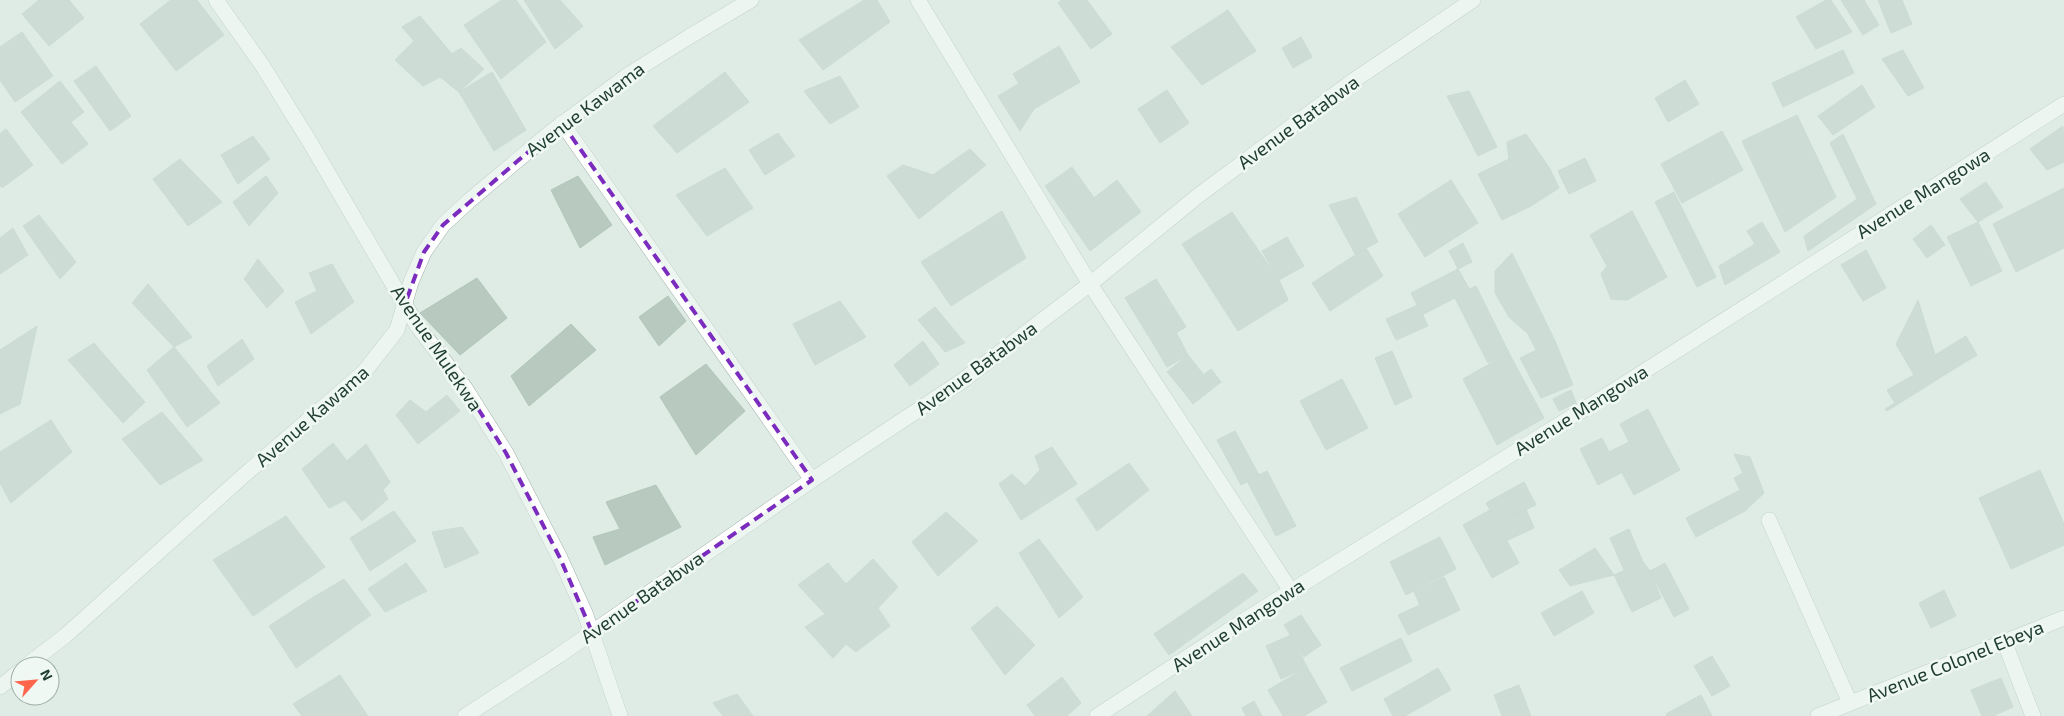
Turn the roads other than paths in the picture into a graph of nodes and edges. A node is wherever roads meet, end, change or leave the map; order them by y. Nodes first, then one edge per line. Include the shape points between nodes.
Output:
1 (216, 0) edge
2 (752, 0) edge
3 (918, 0) edge
4 (1473, 0) edge
5 (731, 5) edge
6 (2064, 104) edge
7 (562, 123) junction
8 (1090, 284) junction
9 (405, 304) junction
10 (812, 480) junction
11 (1769, 520) dead end
12 (1291, 591) junction
13 (2064, 618) edge
14 (592, 632) junction
15 (2004, 641) junction
16 (39, 656) edge
17 (10, 679) edge
18 (0, 687) edge
19 (1850, 703) junction
20 (465, 716) edge
21 (620, 716) edge
22 (1097, 716) edge
23 (1818, 716) edge
24 (2033, 716) edge

1 - 9 street, Avenue Mulekwa via 303,130
2 - 5 street, Avenue Kawama
3 - 8 street
4 - 8 street, Avenue Batabwa via 1350,83 1199,194
5 - 7 street, Avenue Kawama
6 - 12 street, Avenue Mangowa
7 - 9 street, Avenue Kawama via 443,226 424,252
7 - 10 street
8 - 10 street, Avenue Batabwa via 962,381
8 - 12 street
9 - 14 street, Avenue Mulekwa via 428,341 465,388 506,453 560,558
9 - 16 street, Avenue Kawama via 396,330 364,372
10 - 14 street, Avenue Batabwa
11 - 19 street
12 - 22 street, Avenue Mangowa
13 - 15 street, Avenue Colonel Ebeya
14 - 20 street, Avenue Batabwa
14 - 21 street, Avenue Mulekwa
15 - 19 street, Avenue Colonel Ebeya
15 - 24 street
17 - 18 street
19 - 23 street, Avenue Colonel Ebeya

